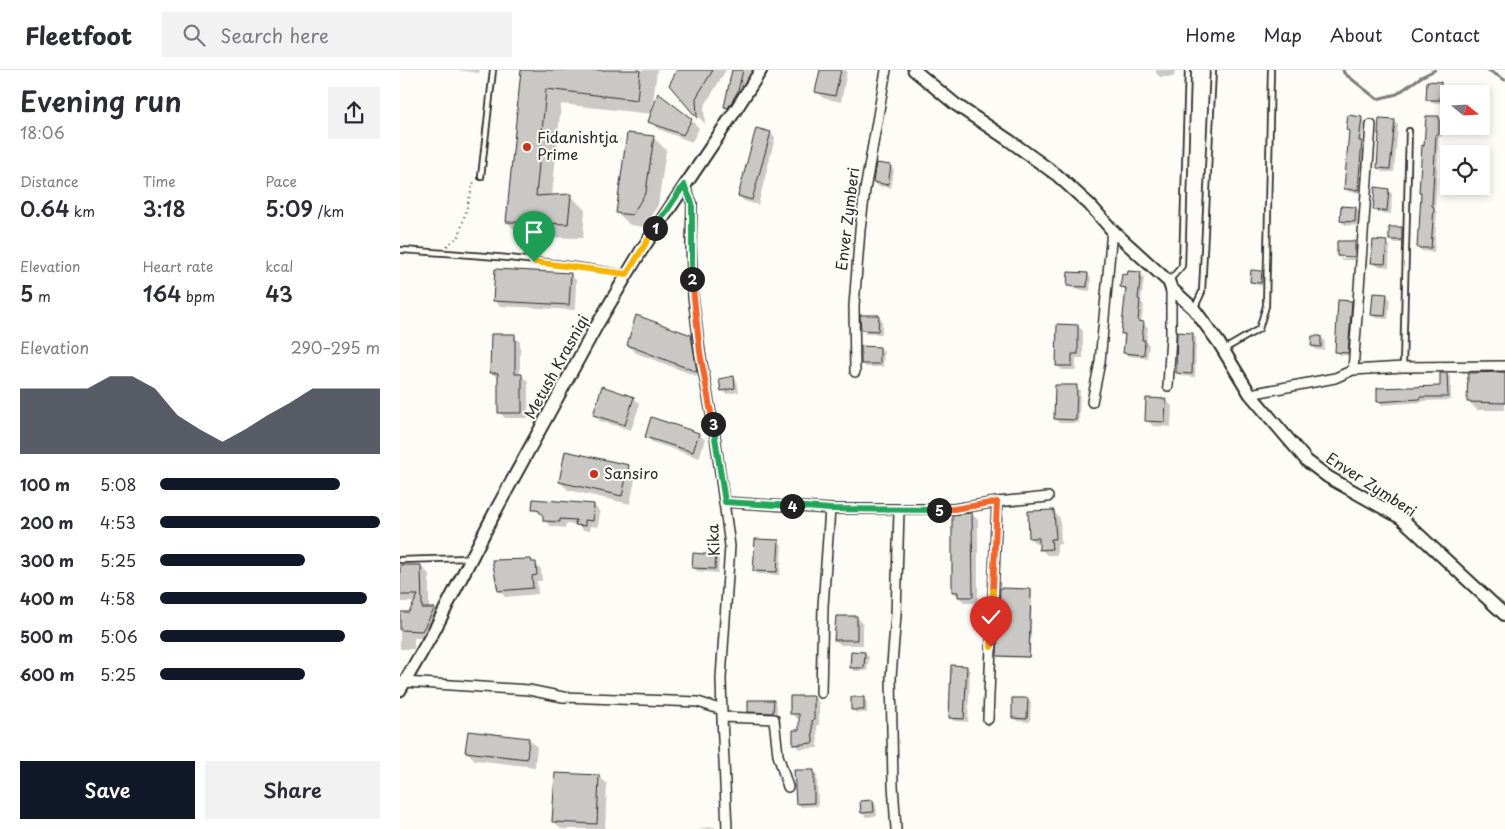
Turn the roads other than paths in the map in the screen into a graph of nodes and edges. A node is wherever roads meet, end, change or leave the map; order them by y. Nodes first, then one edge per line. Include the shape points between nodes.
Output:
1 (494, 70) edge
2 (761, 70) edge
3 (886, 70) edge
4 (914, 70) edge
5 (1188, 70) edge
6 (1213, 70) edge
7 (1271, 70) edge
8 (1370, 125) dead end
9 (1409, 131) dead end
10 (481, 177) road end
11 (684, 185) junction
12 (1112, 230) junction
13 (400, 250) edge
14 (627, 274) junction
15 (1170, 285) junction
16 (1194, 309) junction
17 (1223, 350) junction
18 (1403, 366) junction
19 (1505, 366) edge
20 (1353, 370) junction
21 (855, 372) dead end
22 (1168, 386) dead end
23 (1250, 394) junction
24 (1092, 402) dead end
25 (1048, 497) dead end
26 (725, 502) junction
27 (997, 502) junction
28 (830, 509) junction
29 (898, 510) junction
30 (471, 558) junction
31 (400, 560) edge
32 (1505, 615) edge
33 (402, 686) edge
34 (821, 693) dead end
35 (722, 713) junction
36 (988, 720) dead end
37 (788, 787) dead end
38 (727, 829) edge
39 (896, 829) edge

1 - 10 lane
2 - 11 street, Metush Krasniqi
3 - 21 street, Enver Zymberi via 860,230 854,306
4 - 12 street, Enver Zymberi via 955,104 1057,176
5 - 15 lane via 1182,266
6 - 16 lane via 1202,292
7 - 17 lane via 1266,306 1259,329
8 - 20 street
9 - 18 lane
11 - 14 street, Metush Krasniqi
11 - 26 street, Kika via 692,203 693,296
12 - 15 street, Enver Zymberi
12 - 24 street via 1100,362
13 - 14 lane
14 - 30 street, Metush Krasniqi
15 - 16 street, Enver Zymberi
15 - 22 street
16 - 17 street, Enver Zymberi
17 - 23 street, Enver Zymberi
18 - 19 street
18 - 20 street
20 - 23 street via 1335,378
23 - 32 street, Enver Zymberi via 1308,461 1328,477 1401,518
25 - 27 street
26 - 28 street
26 - 35 street, Kika via 730,546 721,678
27 - 29 street via 954,509
27 - 36 street
28 - 29 street
28 - 34 street
29 - 39 street via 891,677
30 - 31 lane
30 - 33 street, Metush Krasniqi
33 - 35 street via 529,690 563,697 698,702
35 - 37 street via 774,719 778,755
35 - 38 street, Kika

